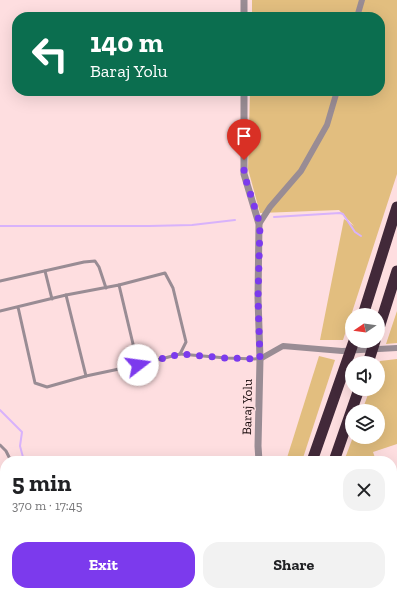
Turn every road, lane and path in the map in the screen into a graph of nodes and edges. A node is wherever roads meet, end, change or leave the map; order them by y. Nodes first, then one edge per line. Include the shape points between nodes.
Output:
1 (244, 0) edge
2 (362, 0) edge
3 (244, 12) edge
4 (358, 12) edge
5 (244, 96) edge
6 (335, 96) edge
7 (397, 207) edge
8 (260, 224) junction
9 (45, 271) junction
10 (397, 271) edge
11 (0, 281) edge
12 (119, 285) junction
13 (106, 288) junction
14 (66, 296) junction
15 (52, 299) junction
16 (18, 307) junction
17 (365, 308) edge
18 (385, 309) edge
19 (0, 311) edge
20 (351, 348) edge
21 (397, 348) edge
22 (180, 354) junction
23 (260, 359) junction
24 (138, 365) junction
25 (86, 376) junction
26 (357, 396) edge
27 (0, 446) edge
28 (8, 456) edge
29 (259, 456) edge
30 (314, 456) edge
31 (336, 456) edge

1 - 3 street
2 - 4 street
5 - 8 street, Baraj Yolu via 244,174
6 - 8 street via 327,124 301,171 270,207
7 - 17 highway
8 - 23 street, Baraj Yolu
9 - 11 lane
9 - 13 lane via 95,260
9 - 15 lane
10 - 18 highway
12 - 13 lane
12 - 22 lane via 166,273 174,288 186,342
12 - 24 lane
13 - 14 lane
14 - 15 lane
14 - 25 lane
15 - 16 lane
16 - 19 lane
16 - 25 lane via 36,383 47,387
20 - 30 highway
21 - 23 street via 342,351 283,346
22 - 23 lane
22 - 24 lane
23 - 29 street, Baraj Yolu
24 - 25 lane
26 - 31 highway
27 - 28 lane

